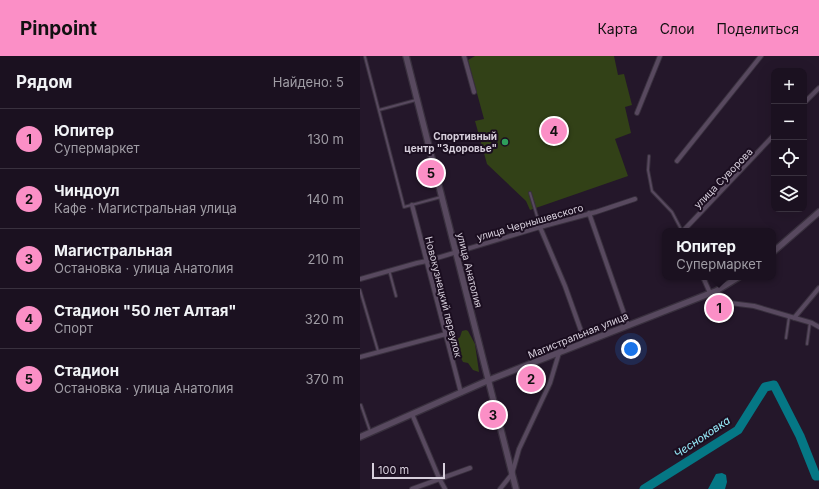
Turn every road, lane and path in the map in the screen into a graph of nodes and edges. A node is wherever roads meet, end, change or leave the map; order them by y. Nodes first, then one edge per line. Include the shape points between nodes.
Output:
1 (406, 56) edge
2 (464, 56) edge
3 (660, 56) edge
4 (761, 56) edge
5 (365, 57) dead end
6 (819, 88) edge
7 (474, 92) dead end
8 (417, 100) junction
9 (807, 101) edge
10 (379, 110) junction
11 (637, 113) dead end
12 (771, 138) edge
13 (649, 156) dead end
14 (677, 161) dead end
15 (530, 193) dead end
16 (442, 197) junction
17 (635, 199) dead end
18 (412, 205) junction
19 (819, 212) edge
20 (589, 213) junction
21 (540, 227) junction
22 (680, 228) edge
23 (685, 228) edge
24 (776, 249) edge
25 (456, 252) junction
26 (428, 261) junction
27 (390, 270) junction
28 (360, 279) edge
29 (705, 280) edge
30 (734, 280) edge
31 (819, 288) edge
32 (360, 290) edge
33 (713, 292) junction
34 (396, 296) dead end
35 (791, 317) junction
36 (810, 322) junction
37 (628, 325) junction
38 (819, 327) edge
39 (446, 334) junction
40 (786, 338) dead end
41 (585, 342) junction
42 (807, 344) dead end
43 (378, 352) junction
44 (559, 353) junction
45 (360, 357) edge
46 (489, 380) junction
47 (461, 393) junction
48 (361, 405) edge
49 (412, 414) junction
50 (370, 432) junction
51 (360, 437) edge
52 (470, 468) dead end
53 (512, 474) junction
54 (439, 478) junction
55 (412, 489) edge
56 (445, 489) edge
57 (500, 489) edge
58 (516, 489) edge

1 - 8 street, улица Анатолия
2 - 7 street
3 - 11 street
4 - 14 street
5 - 10 lane
6 - 9 street
8 - 10 lane
8 - 16 street, улица Анатолия
10 - 18 lane via 404,207
12 - 23 street, улица Суворова
13 - 22 lane via 648,178 652,191 672,212
15 - 21 lane
16 - 18 lane
16 - 25 street, улица Анатолия
17 - 20 street, улица Чернышевского
18 - 26 street, Новокузнецкий переулок
19 - 24 street
20 - 21 street, улица Чернышевского
20 - 37 street
21 - 25 street, улица Чернышевского
21 - 41 street
25 - 26 street, улица Чернышевского
25 - 46 street, улица Анатолия
26 - 27 street, улица Чернышевского
26 - 39 street, Новокузнецкий переулок
27 - 28 street, улица Чернышевского
27 - 34 lane
29 - 33 street
30 - 33 street, Магистральная улица
31 - 35 street
32 - 43 lane
33 - 35 street via 730,303 754,306
33 - 37 street, Магистральная улица
35 - 36 street
35 - 40 lane
36 - 38 street
36 - 42 lane
37 - 41 street, Магистральная улица
39 - 43 street
39 - 47 street, Новокузнецкий переулок
41 - 44 street, Магистральная улица
43 - 45 street
44 - 46 street, Магистральная улица
44 - 53 street via 550,383 519,448
46 - 47 street, Магистральная улица
46 - 53 street, улица Анатолия
47 - 49 street, Магистральная улица
48 - 50 lane
49 - 50 street, Магистральная улица
49 - 54 street
50 - 51 street, Магистральная улица
52 - 54 street
53 - 57 street
53 - 58 street, улица Анатолия
54 - 55 street
54 - 56 street

